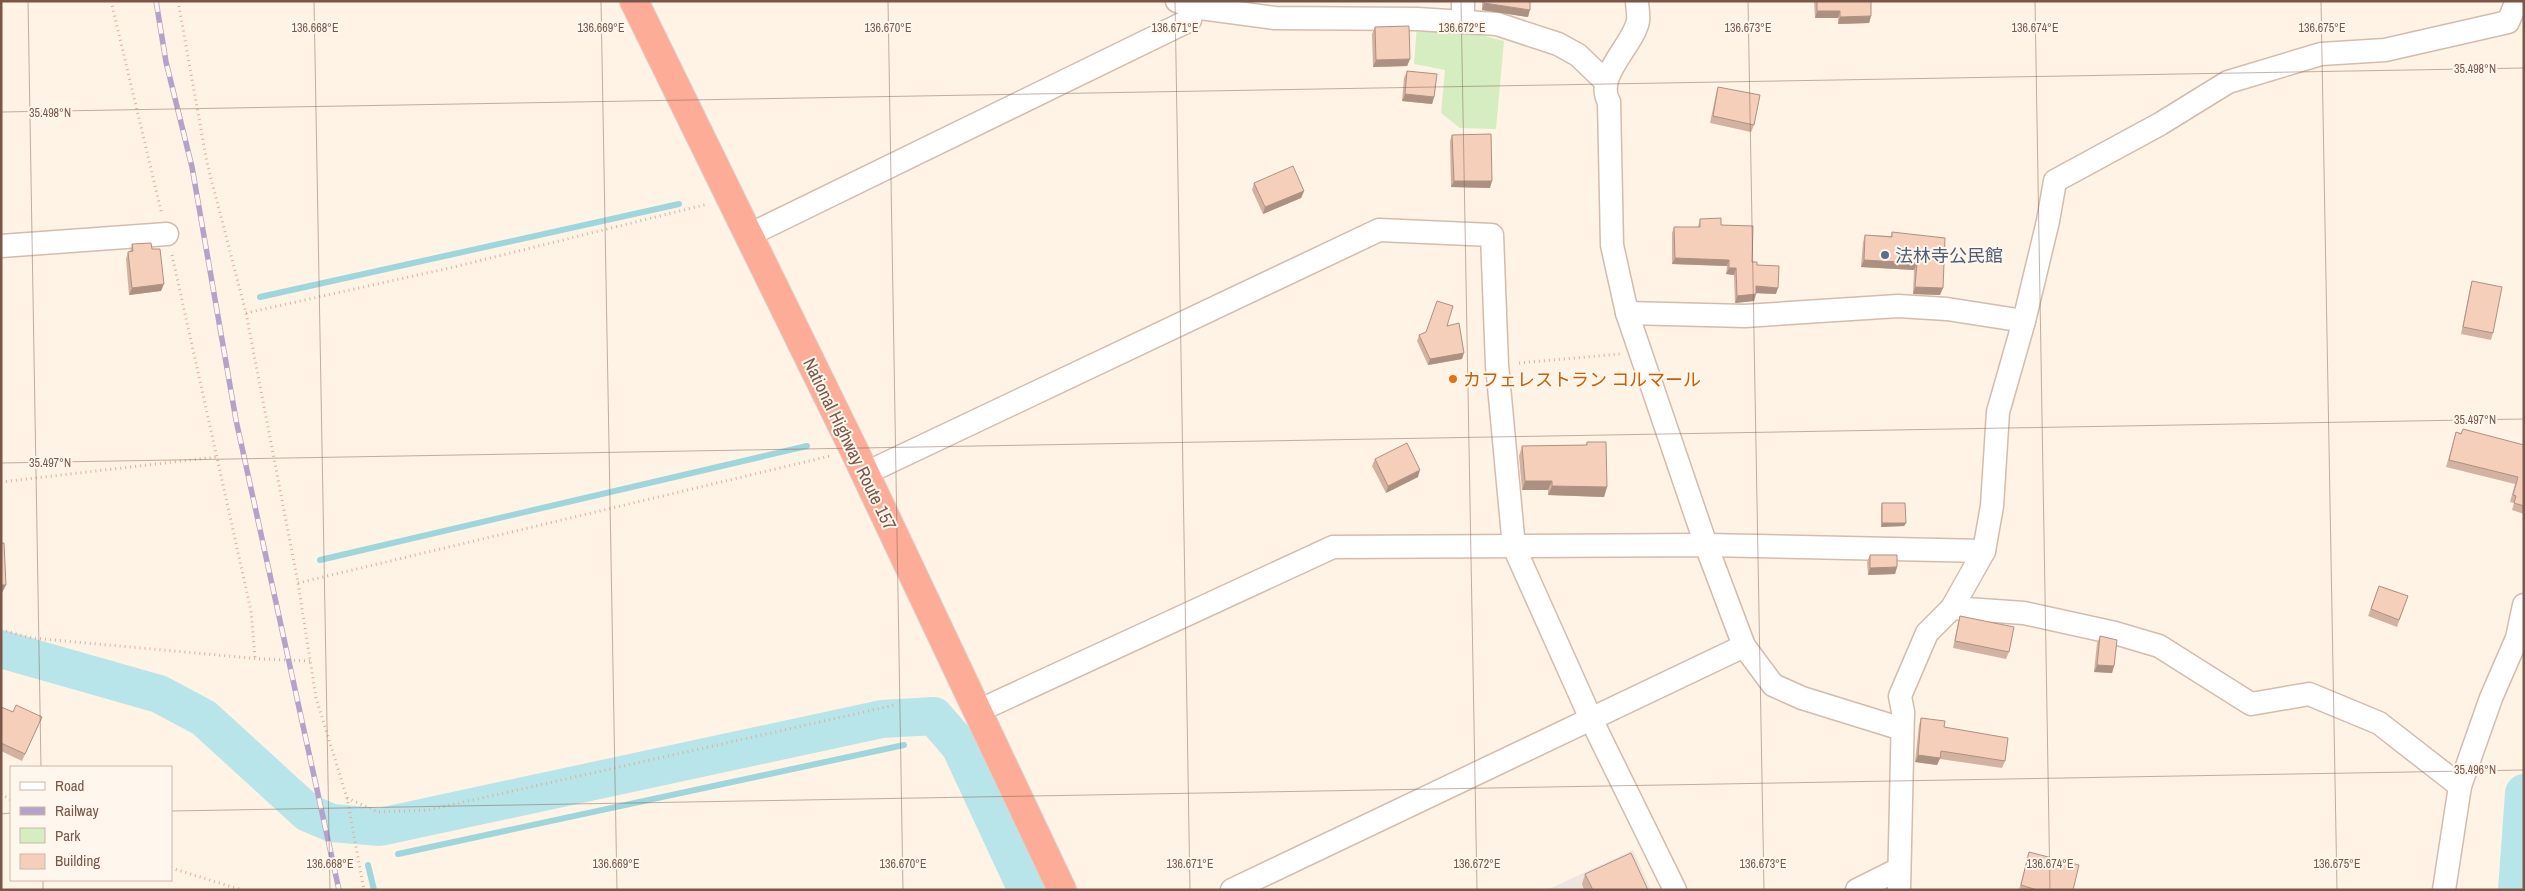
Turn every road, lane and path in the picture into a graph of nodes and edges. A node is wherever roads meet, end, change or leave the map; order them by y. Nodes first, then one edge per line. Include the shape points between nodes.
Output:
1 (111, 1) edge
2 (178, 1) edge
3 (634, 1) edge
4 (1637, 1) edge
5 (2517, 1) edge
6 (1185, 4) edge
7 (1275, 10) edge
8 (1463, 12) edge
9 (1605, 80) junction
10 (731, 198) junction
11 (167, 234) junction
12 (749, 235) junction
13 (1, 246) edge
14 (246, 313) junction
15 (1627, 313) junction
16 (2024, 321) junction
17 (1640, 352) junction
18 (1497, 365) junction
19 (216, 457) junction
20 (859, 462) junction
21 (1, 482) edge
22 (1706, 545) junction
23 (1514, 547) junction
24 (1984, 552) junction
25 (298, 583) junction
26 (2524, 605) edge
27 (1952, 608) junction
28 (1, 630) edge
29 (1744, 646) junction
30 (255, 658) junction
31 (310, 661) junction
32 (895, 705) dead end
33 (978, 711) junction
34 (1591, 719) junction
35 (1902, 729) junction
36 (2460, 786) junction
37 (347, 798) junction
38 (172, 868) edge
39 (1899, 879) edge
40 (242, 890) edge
41 (364, 890) edge
42 (1062, 890) edge
43 (1232, 890) edge
44 (1675, 890) edge
45 (1857, 890) edge
46 (2444, 890) edge

1 - 11 path
2 - 14 path via 206,163
3 - 10 highway, National Highway Route 157
4 - 9 street via 1638,21
5 - 16 street via 2508,22 2385,50 2321,54 2228,82 2160,124 2055,181
6 - 7 street
6 - 12 street via 1190,20
7 - 8 street
8 - 9 street via 1558,44 1578,55
9 - 15 street via 1609,102 1612,245
10 - 12 highway, National Highway Route 157
10 - 14 path via 454,267
11 - 13 street
11 - 19 path
12 - 20 highway, National Highway Route 157
14 - 25 path
15 - 16 street via 1745,316 1898,306 1947,309
15 - 17 street
16 - 24 street via 1998,412 1992,506
17 - 18 path
17 - 22 street
18 - 20 street via 1492,235 1379,230
18 - 23 street
19 - 21 path
19 - 30 path via 251,611
20 - 25 path
20 - 33 highway, National Highway Route 157
22 - 23 street
22 - 24 street
22 - 29 street
23 - 33 street via 1333,547
23 - 34 street
24 - 27 street
25 - 31 path
26 - 36 street via 2517,638 2491,698
27 - 35 street via 1927,634 1900,696
27 - 36 street via 2024,613 2159,646 2251,704 2310,694 2379,723
28 - 30 path via 32,638
29 - 34 street
29 - 35 street via 1773,685 1802,698
30 - 31 path
31 - 37 path via 316,698
32 - 37 path via 428,810 378,812
33 - 42 highway, National Highway Route 157
34 - 43 street
34 - 44 street
35 - 39 street
36 - 46 street
37 - 41 path
38 - 40 path
39 - 45 street

